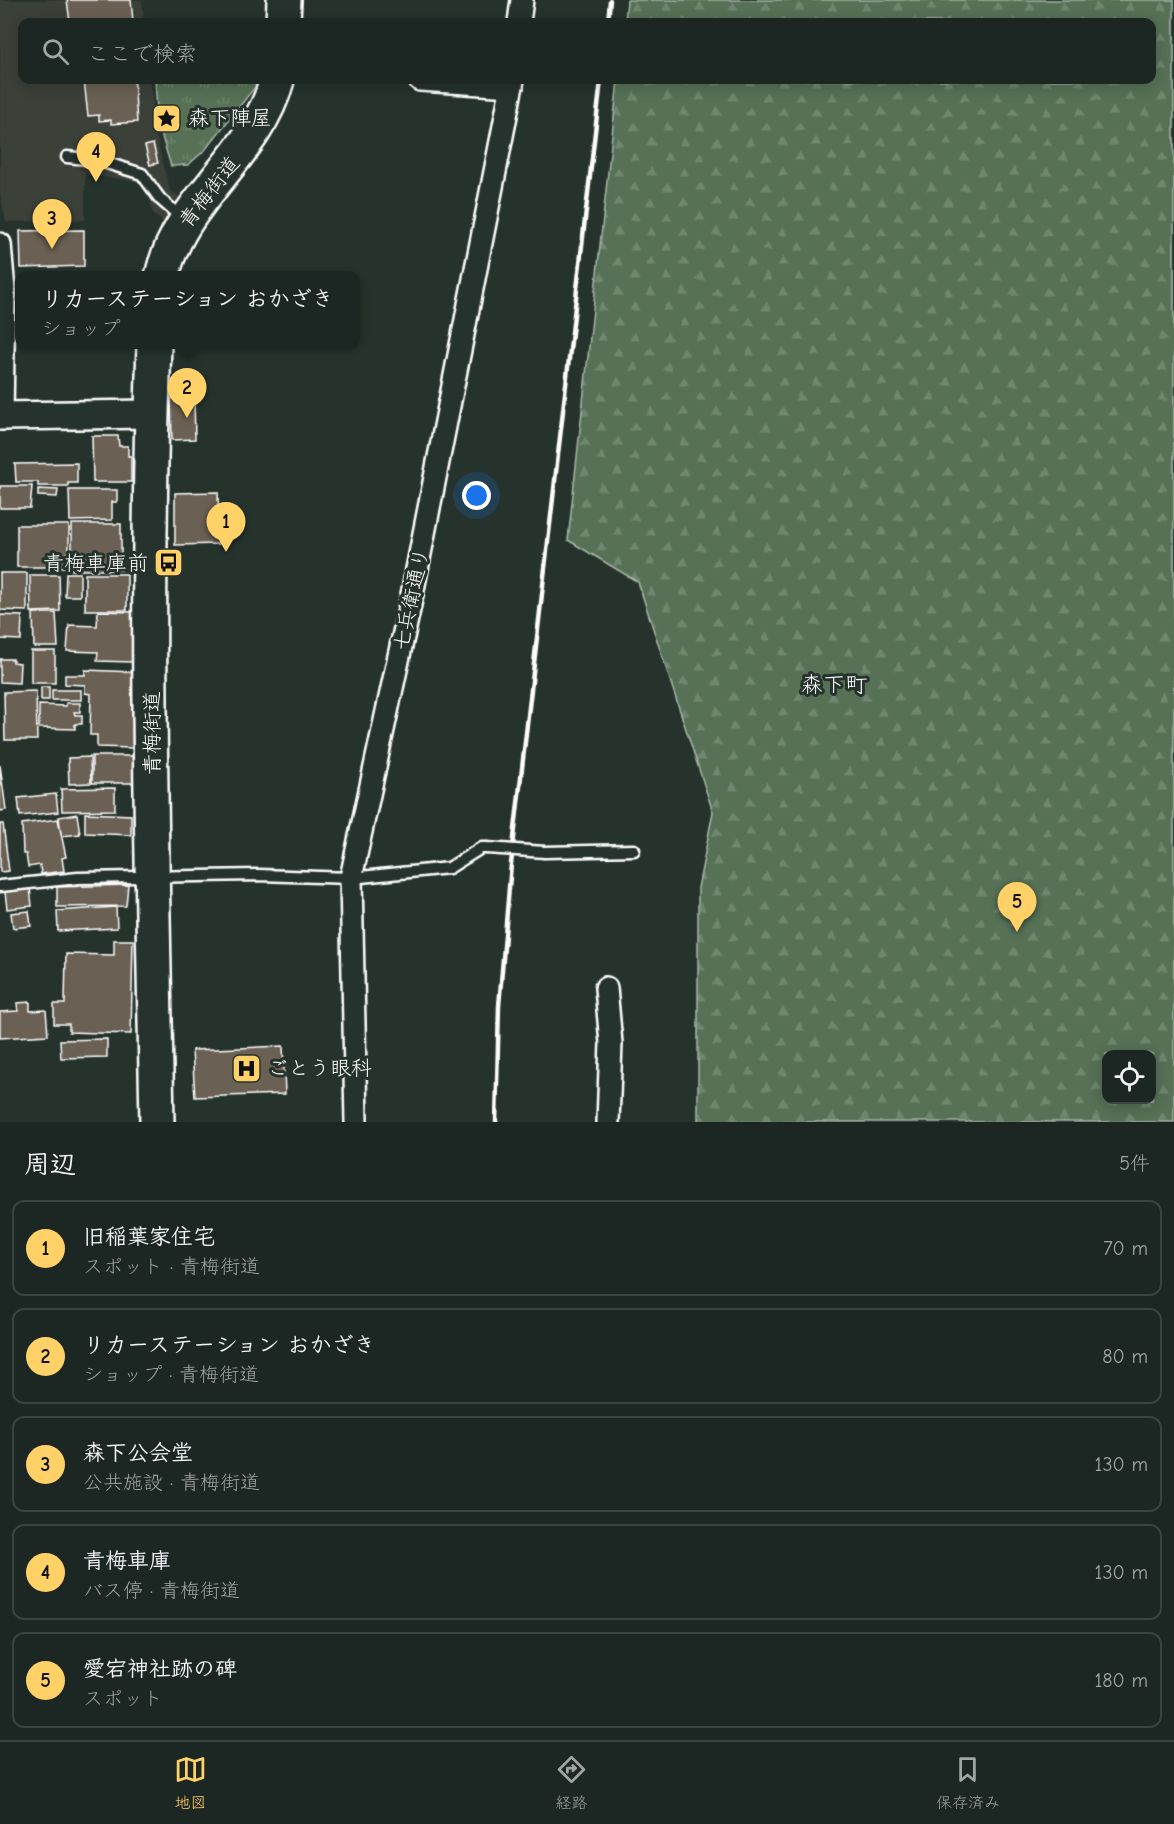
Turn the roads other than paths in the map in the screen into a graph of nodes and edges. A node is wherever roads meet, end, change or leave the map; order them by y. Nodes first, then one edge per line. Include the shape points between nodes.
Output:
1 (284, 0) edge
2 (522, 0) edge
3 (283, 18) edge
4 (520, 18) edge
5 (276, 84) edge
6 (512, 84) edge
7 (68, 157) dead end
8 (184, 220) junction
9 (0, 244) edge
10 (163, 271) edge
11 (154, 349) edge
12 (152, 414) junction
13 (1, 416) edge
14 (634, 850) dead end
15 (152, 878) junction
16 (351, 878) junction
17 (0, 886) edge
18 (606, 988) dead end
19 (157, 1122) edge
20 (356, 1122) edge
21 (608, 1122) edge

1 - 3 highway
2 - 4 street
5 - 8 highway, 青梅街道 via 265,115 250,140
6 - 16 street, 七兵衛通り via 410,605
7 - 8 lane via 96,160 142,174 160,199
8 - 10 highway, 青梅街道
9 - 13 street via 4,291
11 - 12 highway, 青梅街道
12 - 13 street
12 - 15 highway, 青梅街道
14 - 16 lane, bridge via 545,852 481,848 449,868
15 - 16 lane
15 - 17 lane via 78,878
15 - 19 highway, 青梅街道
16 - 20 street, 七兵衛通り
18 - 21 street via 611,1043

